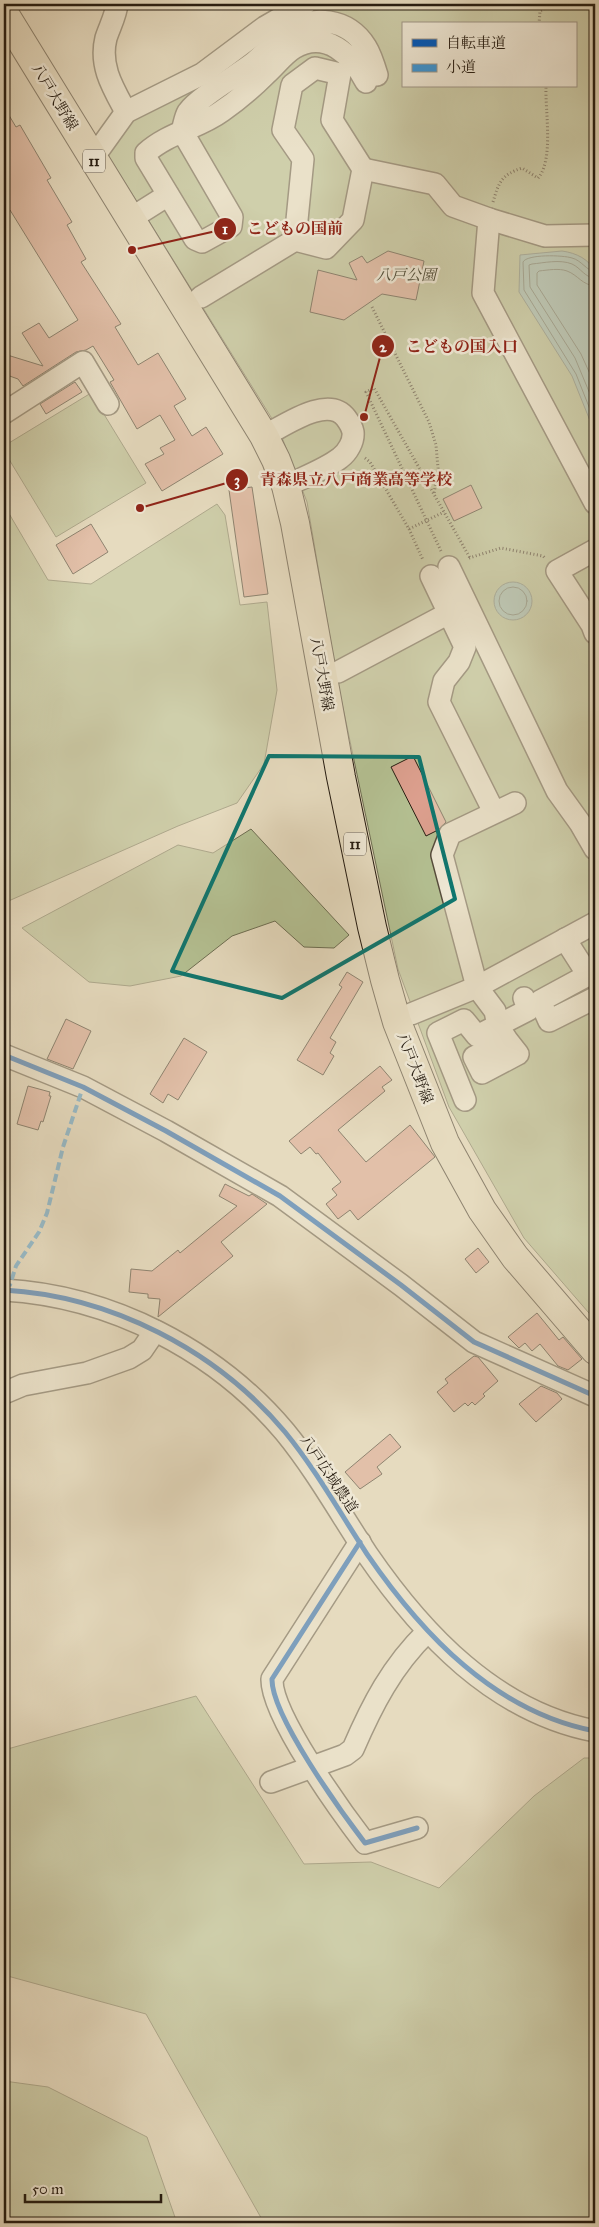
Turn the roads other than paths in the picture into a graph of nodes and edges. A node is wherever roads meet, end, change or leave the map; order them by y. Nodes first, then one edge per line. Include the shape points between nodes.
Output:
1 (117, 4) edge
2 (305, 4) edge
3 (4, 13) edge
4 (372, 78) dead end
5 (126, 112) junction
6 (182, 130) junction
7 (93, 158) junction
8 (363, 169) junction
9 (168, 195) junction
10 (130, 219) junction
11 (489, 219) junction
12 (595, 235) edge
13 (295, 240) junction
14 (201, 297) dead end
15 (108, 404) dead end
16 (4, 413) edge
17 (264, 436) junction
18 (286, 486) junction
19 (595, 503) edge
20 (595, 550) edge
21 (449, 613) junction
22 (595, 633) edge
23 (338, 672) dead end
24 (515, 803) dead end
25 (494, 812) junction
26 (595, 849) edge
27 (595, 922) edge
28 (565, 939) junction
29 (588, 962) edge
30 (477, 987) junction
31 (595, 998) edge
32 (411, 1014) dead end
33 (500, 1026) junction
34 (4, 1055) edge
35 (465, 1100) dead end
36 (4, 1290) edge
37 (155, 1331) junction
38 (595, 1350) edge
39 (4, 1393) edge
40 (595, 1396) edge
41 (360, 1542) junction
42 (427, 1632) junction
43 (595, 1730) edge
44 (311, 1767) junction
45 (271, 1782) dead end
46 (417, 1828) dead end

1 - 5 street via 106,40 107,77
2 - 5 street via 264,27 202,74
3 - 7 main road, 八戸大野線 / 11
4 - 6 street via 332,44 303,43 292,48 253,87 224,110
5 - 7 street
6 - 9 street via 146,152 146,158
6 - 9 street via 232,217 231,226 202,242 195,239
7 - 10 main road, 八戸大野線 / 11
8 - 11 street via 436,184 453,206
8 - 13 street via 353,220 326,248
8 - 13 street via 332,120 340,74 315,68 292,84 283,130 304,159
9 - 10 street
10 - 17 main road, 八戸大野線 / 11
11 - 12 street via 545,236
11 - 19 street via 483,293
13 - 14 street
15 - 16 street via 83,362
17 - 18 main road, 八戸大野線 / 11
17 - 18 street via 314,410 329,408 342,413 349,422 353,432 350,446 340,458
18 - 38 main road, 八戸大野線 / 11 via 370,918 384,980 398,1022 445,1143 482,1210 515,1257
20 - 22 street via 558,571
21 - 23 street
21 - 25 street via 465,647 459,662 444,681 439,702
21 - 26 street via 440,572 557,792
24 - 25 street
25 - 30 street via 450,834 442,855
27 - 28 street
28 - 29 street
28 - 30 street
29 - 31 street via 588,974 540,1001 549,1021
29 - 33 street via 524,998 528,1010
30 - 32 street
30 - 33 street
33 - 35 street via 477,1036 464,1020 438,1033
34 - 40 street via 83,1087 280,1196 474,1342
36 - 37 street, 八戸広域農道 via 74,1301
37 - 39 street via 142,1350 129,1358 88,1373
37 - 41 street, 八戸広域農道 via 207,1361 262,1408 311,1467
41 - 42 street, 八戸広域農道
41 - 44 street via 272,1680 284,1717
42 - 43 street, 八戸広域農道 via 446,1652 505,1695 534,1710
42 - 44 street via 389,1677 352,1749 345,1755
44 - 45 street
44 - 46 street via 365,1843

